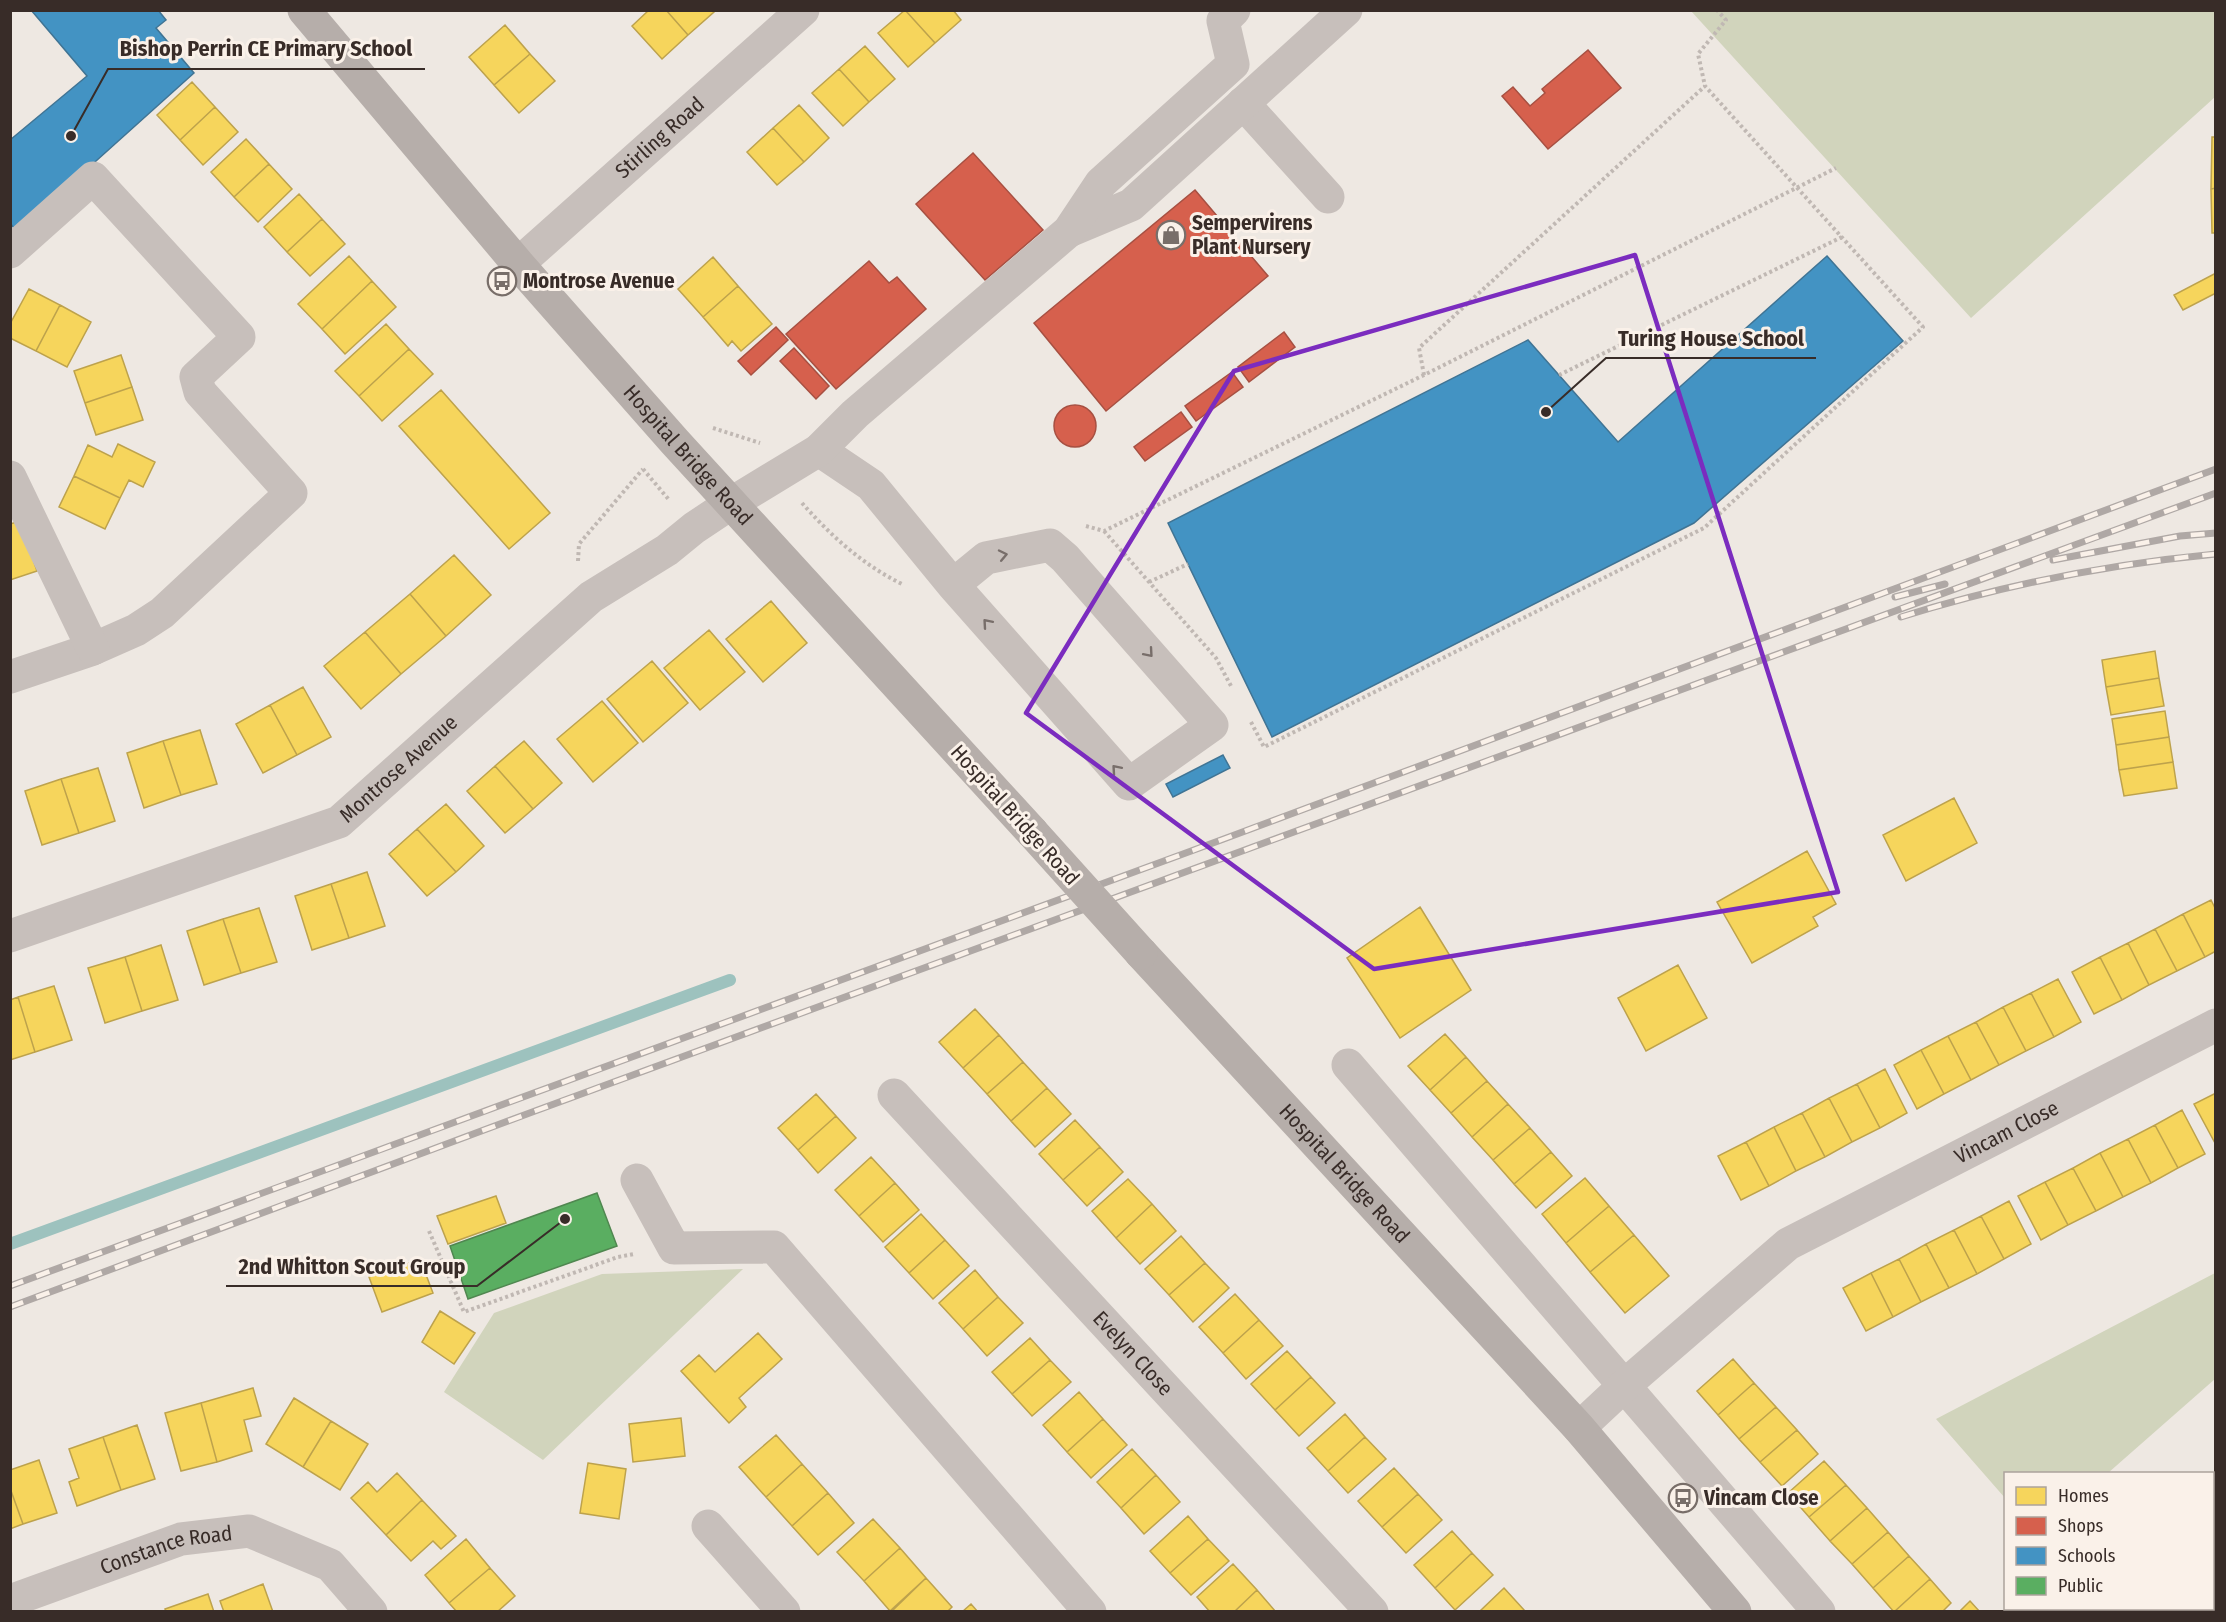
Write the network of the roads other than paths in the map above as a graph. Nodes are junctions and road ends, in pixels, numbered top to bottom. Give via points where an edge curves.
1 (304, 10) edge
2 (803, 10) edge
3 (1234, 10) edge
4 (1346, 10) edge
5 (1243, 103) junction
6 (1328, 197) dead end
7 (1069, 231) junction
8 (10, 252) edge
9 (519, 264) junction
10 (819, 450) junction
11 (10, 477) edge
12 (730, 504) junction
13 (953, 585) junction
14 (93, 650) junction
15 (10, 677) edge
16 (10, 936) edge
17 (2216, 1025) edge
18 (1348, 1065) dead end
19 (894, 1095) dead end
20 (637, 1180) dead end
21 (1625, 1385) junction
22 (1579, 1428) junction
23 (708, 1526) dead end
24 (10, 1601) edge
25 (371, 1611) edge
26 (784, 1611) edge
27 (1090, 1611) edge
28 (1372, 1611) edge
29 (1735, 1611) edge
30 (1819, 1611) edge

1 - 9 main road, Hospital Bridge Road
2 - 9 street, Stirling Road
3 - 7 street via 1223,21 1233,64 1101,183
4 - 5 street
5 - 6 street
5 - 7 street via 1131,205
7 - 10 street, Montrose Avenue via 855,414
8 - 14 street via 93,178 238,337 196,377 200,392 291,493 162,613
9 - 12 main road, Hospital Bridge Road
10 - 12 street, Montrose Avenue
10 - 13 street via 871,485
11 - 14 street
12 - 16 street, Montrose Avenue via 667,550 591,597 339,822
12 - 22 main road, Hospital Bridge Road, bridge
13 -> 13 street via 986,558 1050,545 1212,725 1129,784
14 - 15 street
17 - 21 street, Vincam Close via 1788,1244
18 - 21 street
19 - 28 street, Evelyn Close
20 - 27 street via 674,1248 774,1247
21 - 22 street, Vincam Close
21 - 30 street
22 - 29 main road, Hospital Bridge Road
23 - 26 street
24 - 25 street, Constance Road via 181,1539 249,1531 330,1564

